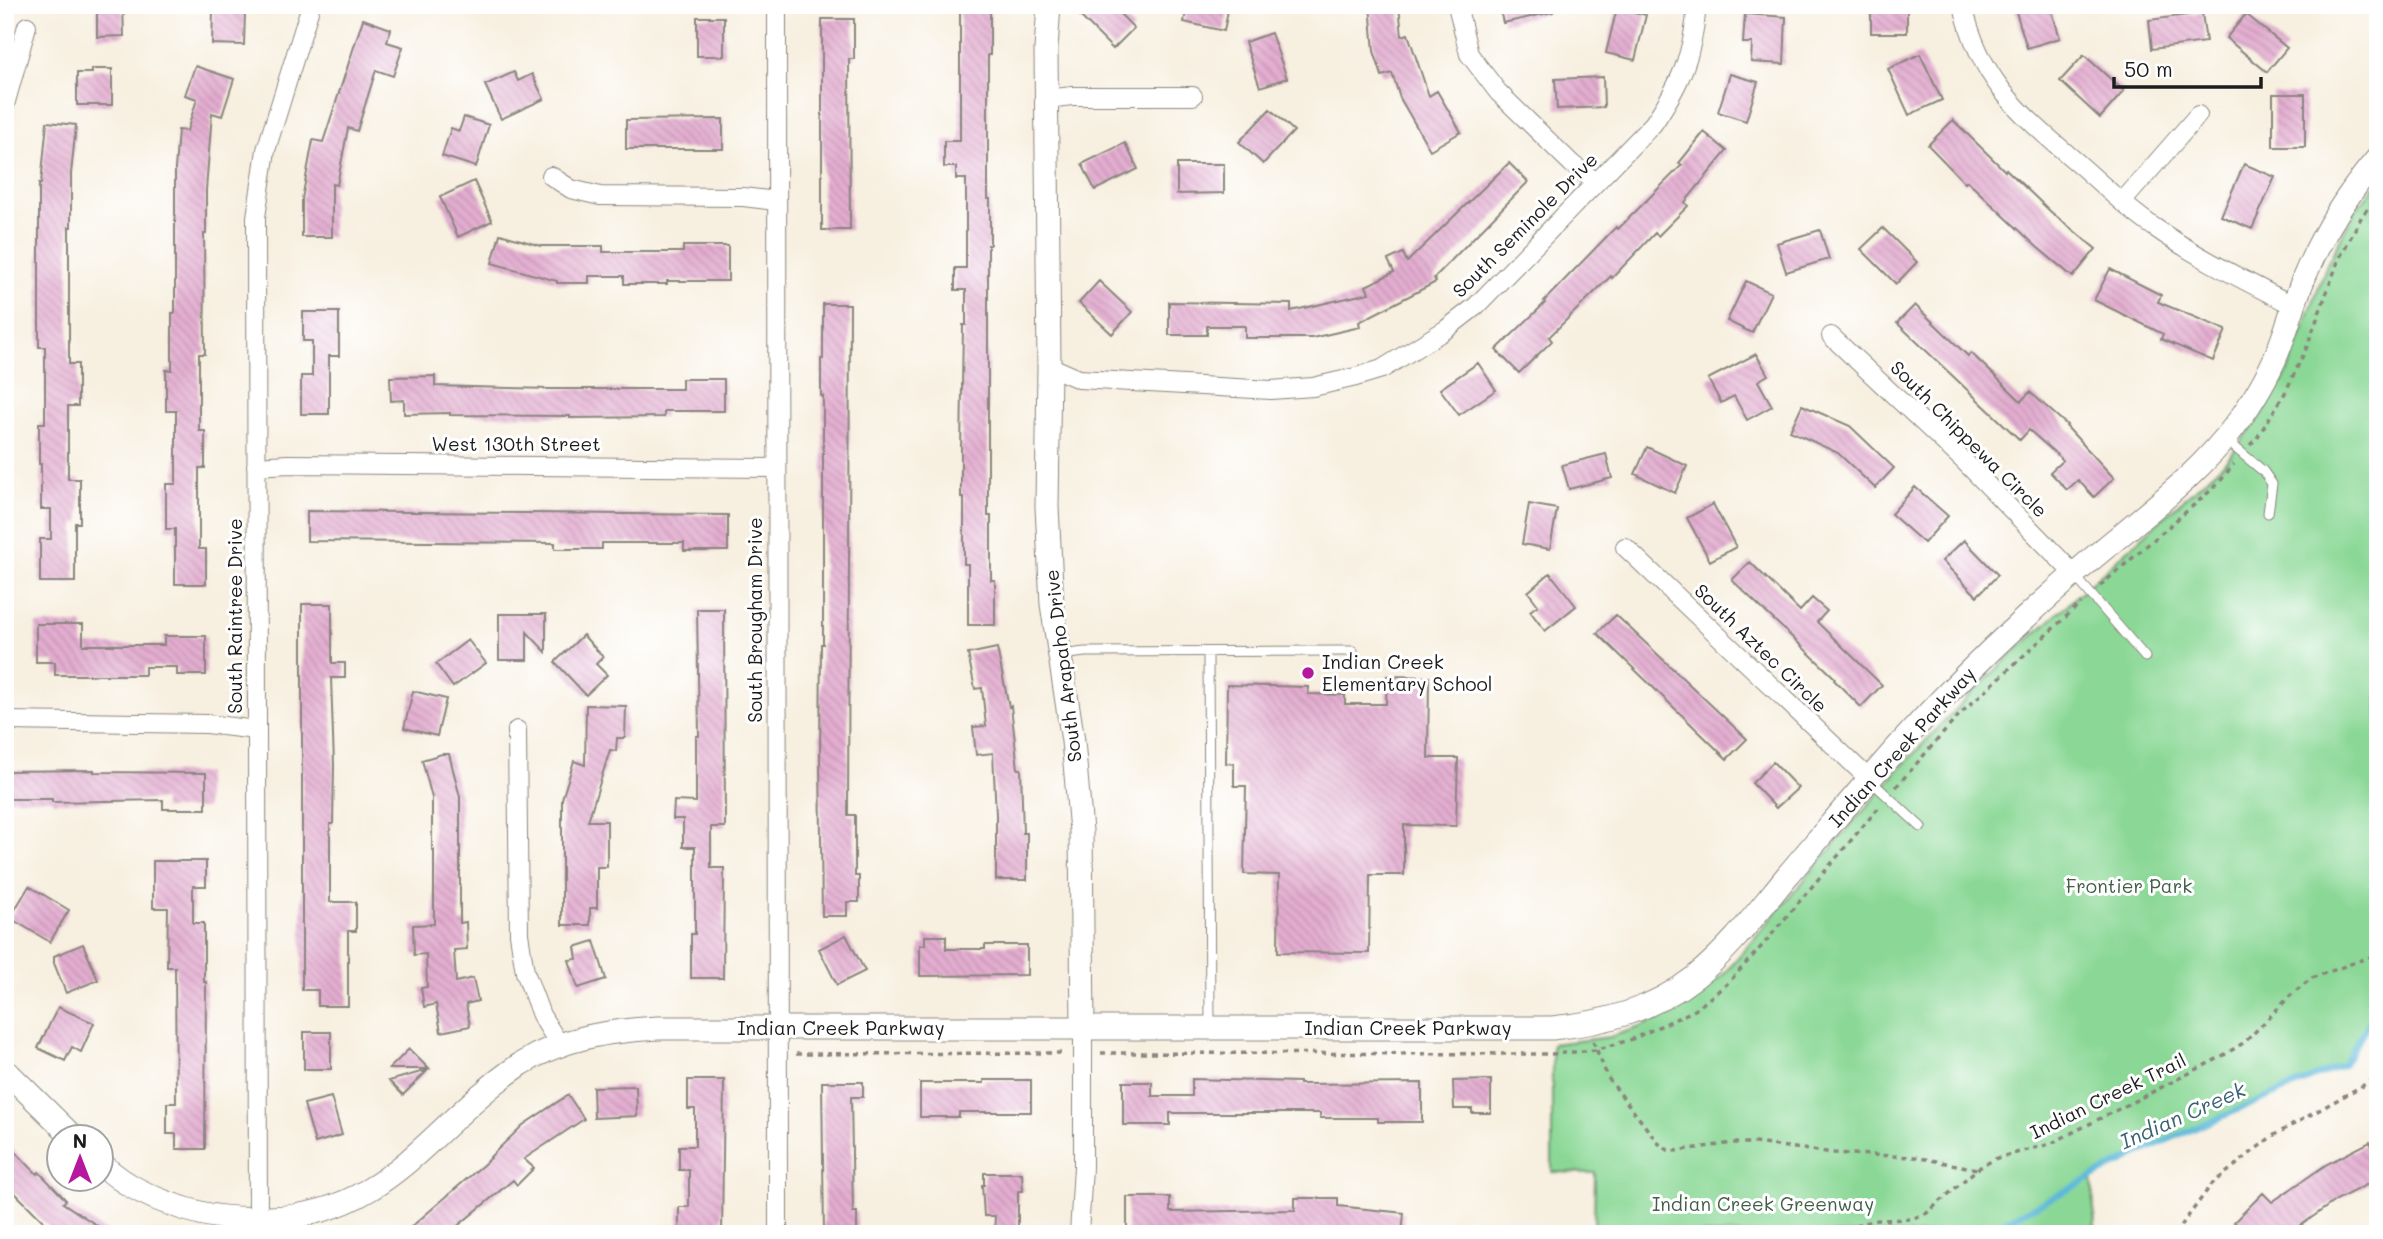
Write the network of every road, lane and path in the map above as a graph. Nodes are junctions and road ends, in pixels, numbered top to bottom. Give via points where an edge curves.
1 (311, 5) edge
2 (777, 5) edge
3 (1049, 5) edge
4 (1457, 5) edge
5 (1697, 5) edge
6 (1963, 5) edge
7 (27, 26) dead end
8 (1193, 96) dead end
9 (1047, 99) junction
10 (5, 106) edge
11 (2198, 115) dead end
12 (2378, 158) edge
13 (551, 176) dead end
14 (1596, 182) junction
15 (2378, 195) edge
16 (776, 201) junction
17 (2123, 201) junction
18 (2294, 306) junction
19 (1832, 336) dead end
20 (1049, 366) junction
21 (2224, 438) junction
22 (2242, 453) junction
23 (256, 467) junction
24 (776, 468) junction
25 (2268, 513) dead end
26 (1625, 547) dead end
27 (2074, 575) junction
28 (2091, 594) junction
29 (1353, 651) dead end
30 (1208, 652) junction
31 (1059, 656) junction
32 (2145, 657) dead end
33 (5, 722) edge
34 (256, 730) junction
35 (517, 730) dead end
36 (1869, 779) junction
37 (1888, 796) junction
38 (1921, 827) dead end
39 (2378, 954) edge
40 (1589, 1024) junction
41 (1083, 1028) junction
42 (1210, 1028) junction
43 (777, 1029) junction
44 (559, 1044) junction
45 (1595, 1050) junction
46 (1083, 1053) junction
47 (777, 1054) junction
48 (5, 1070) edge
49 (2378, 1077) edge
50 (60, 1124) edge
51 (1977, 1168) junction
52 (116, 1178) edge
53 (258, 1226) edge
54 (778, 1234) edge
55 (1079, 1234) edge
56 (1838, 1234) edge
57 (2175, 1234) edge

1 - 23 street, South Raintree Drive via 266,150 256,217
2 - 16 street, South Brougham Drive
3 - 9 street, South Arapaho Drive
4 - 14 street via 1469,54 1498,92
5 - 14 street, South Seminole Drive via 1695,32 1675,93 1653,124
6 - 17 street via 1975,45 1998,87 2023,116
7 - 10 street
8 - 9 street
9 - 20 street, South Arapaho Drive
11 - 17 street
12 - 18 street, Indian Creek Parkway via 2333,218
13 - 16 street via 571,189 600,197
14 - 20 street, South Seminole Drive via 1476,306 1382,369 1313,387 1271,390 1079,379
15 - 22 path via 2339,259 2285,393
16 - 24 street, South Brougham Drive
17 - 18 street via 2151,226 2204,259
18 - 21 street, Indian Creek Parkway via 2263,381
19 - 27 street, South Chippewa Circle via 1965,462
20 - 31 street, South Arapaho Drive via 1047,507
21 - 22 lane
21 - 27 street, Indian Creek Parkway via 2141,519
22 - 25 lane via 2272,484
22 - 28 path via 2217,485
23 - 24 street, West 130th Street
23 - 34 street, South Raintree Drive
24 - 43 street, South Brougham Drive
26 - 36 street, South Aztec Circle
27 - 28 lane
27 - 36 street, Indian Creek Parkway via 1943,698
28 - 32 lane
28 - 37 path via 1960,714
29 - 30 lane
30 - 31 lane
30 - 42 lane
31 - 41 street, South Arapaho Drive via 1081,831
33 - 34 street via 207,724
34 - 53 street, South Raintree Drive
35 - 44 street via 519,934 525,972 541,1015
36 - 37 lane
36 - 40 street, Indian Creek Parkway via 1729,946 1696,976 1659,1000
37 - 38 lane
37 - 45 path via 1728,983 1677,1020
39 - 51 path, Indian Creek Trail via 2312,978 2245,1042 2219,1058 2050,1144
40 - 42 street, Indian Creek Parkway via 1552,1028
40 - 45 path
41 - 42 street, Indian Creek Parkway
41 - 43 street, Indian Creek Parkway
41 - 46 street, South Arapaho Drive
43 - 44 street, Indian Creek Parkway via 635,1029
43 - 47 street, South Brougham Drive
44 - 53 street, Indian Creek Parkway via 493,1085 371,1189 317,1214
45 - 46 path via 1552,1054
45 - 51 path via 1608,1078 1668,1150 1755,1143 1915,1157
46 - 47 path
46 - 55 street, South Arapaho Drive
47 - 54 street, South Brougham Drive
48 - 50 street
49 - 57 path via 2271,1137 2211,1184
51 - 56 path, Indian Creek Trail via 1927,1213 1854,1225
52 - 53 street, Indian Creek Parkway via 176,1207

